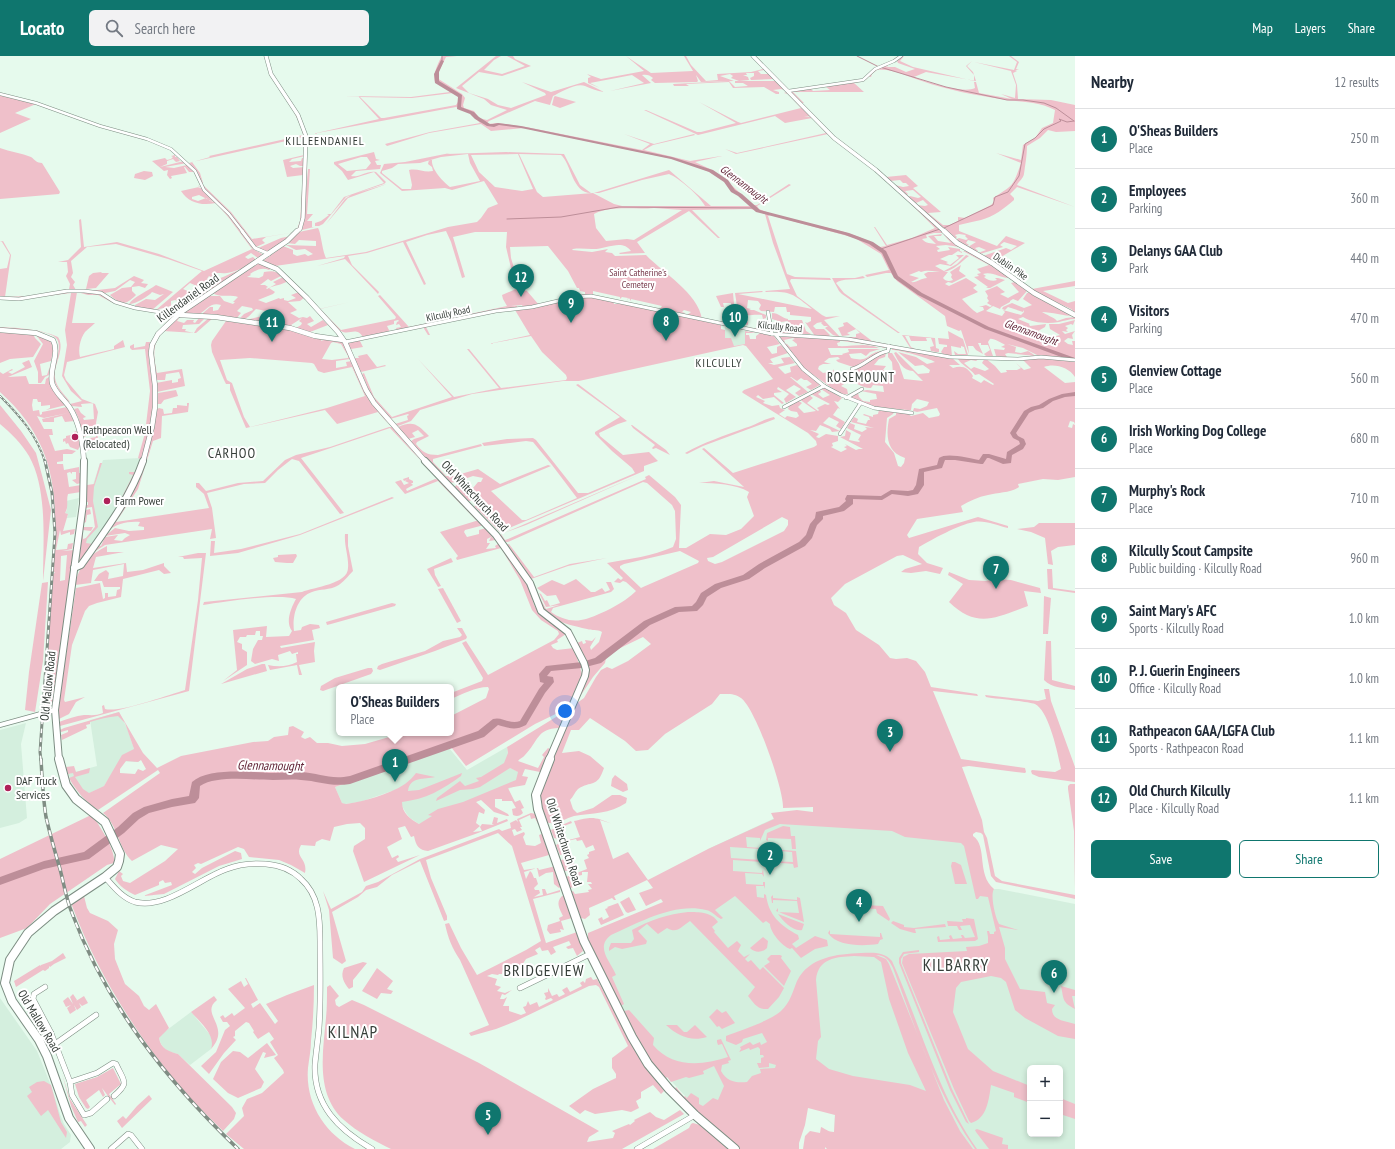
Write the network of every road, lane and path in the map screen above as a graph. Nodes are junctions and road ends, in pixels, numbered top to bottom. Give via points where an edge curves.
1 (266, 56) edge
2 (753, 56) edge
3 (901, 56) edge
4 (788, 91) junction
5 (0, 94) edge
6 (269, 254) junction
7 (258, 261) junction
8 (0, 298) edge
9 (768, 312) dead end
10 (1075, 314) edge
11 (179, 315) junction
12 (0, 330) edge
13 (772, 334) junction
14 (776, 335) junction
15 (344, 341) junction
16 (889, 346) junction
17 (1074, 360) edge
18 (852, 369) dead end
19 (824, 386) junction
20 (862, 389) dead end
21 (846, 398) junction
22 (860, 404) junction
23 (784, 406) dead end
24 (912, 413) dead end
25 (840, 434) dead end
26 (74, 568) junction
27 (55, 710) junction
28 (0, 725) edge
29 (105, 877) junction
30 (590, 954) junction
31 (46, 987) dead end
32 (520, 988) dead end
33 (96, 1015) dead end
34 (51, 1032) junction
35 (39, 1040) junction
36 (55, 1044) junction
37 (70, 1082) junction
38 (114, 1096) dead end
39 (108, 1099) dead end
40 (695, 1115) junction
41 (90, 1149) edge
42 (111, 1149) edge
43 (142, 1149) edge
44 (372, 1149) edge
45 (637, 1149) edge
46 (735, 1149) edge

1 - 6 street, Killendaniel Road via 271,74 300,118 306,136 304,203 300,228
2 - 4 street, Dublin Pike
3 - 4 street via 894,62 872,71 863,80
4 - 10 street, Dublin Pike via 832,137 876,170 959,245 986,259 1034,293
5 - 6 street via 36,103 172,149 197,173 202,187 229,214 255,248
6 - 7 street, Killendaniel Road
7 - 11 street, Killendaniel Road
7 - 15 street, Old Whitechurch Road via 277,269 307,298
8 - 11 street via 24,298 71,290 101,293 115,302 135,308
9 - 13 street
11 - 15 street via 209,316 290,328
11 - 26 street, Killendaniel Road via 160,331 152,344 150,352 155,407 150,436 136,480 116,517 79,567
12 - 26 street, Old Mallow Road via 43,335 52,339 55,344 52,382 76,419 83,457 83,497
13 - 14 street, Kilcully Road
13 - 15 street, Kilcully Road via 600,297 585,296
14 - 16 street, Kilcully Road via 843,338
14 - 19 street via 800,366
15 - 30 street, Old Whitechurch Road via 374,403 496,535 530,584 541,611 568,632 578,648 585,673 536,798
16 - 17 street, Kilcully Road via 955,357 1041,357
16 - 18 street via 888,351
19 - 21 street
19 - 23 street
20 - 21 street
21 - 22 street
22 - 24 street via 882,410
22 - 25 street
26 - 27 street, Old Mallow Road
27 - 28 street
27 - 29 street, Old Mallow Road via 58,755 66,785 76,799 105,822 120,854 117,867
29 - 35 street, Old Mallow Road via 39,923 28,933 10,960 5,980 7,990
29 - 44 street via 122,896 133,901 149,903 171,898 216,873 246,864 276,866 302,879 314,896 319,913 320,1006 315,1066 319,1096 331,1120 340,1129
30 - 32 street
30 - 40 street, Old Whitechurch Road via 622,1019 648,1064
31 - 34 street via 34,994 32,999
33 - 36 street
34 - 35 street
34 - 36 street
35 - 41 street, Old Mallow Road via 53,1070 69,1118
36 - 37 street
37 - 38 street via 96,1073 114,1063 125,1082 124,1087
37 - 39 street via 72,1095 84,1115 91,1113
40 - 45 street
40 - 46 street, Old Whitechurch Road
42 - 43 street via 128,1134

